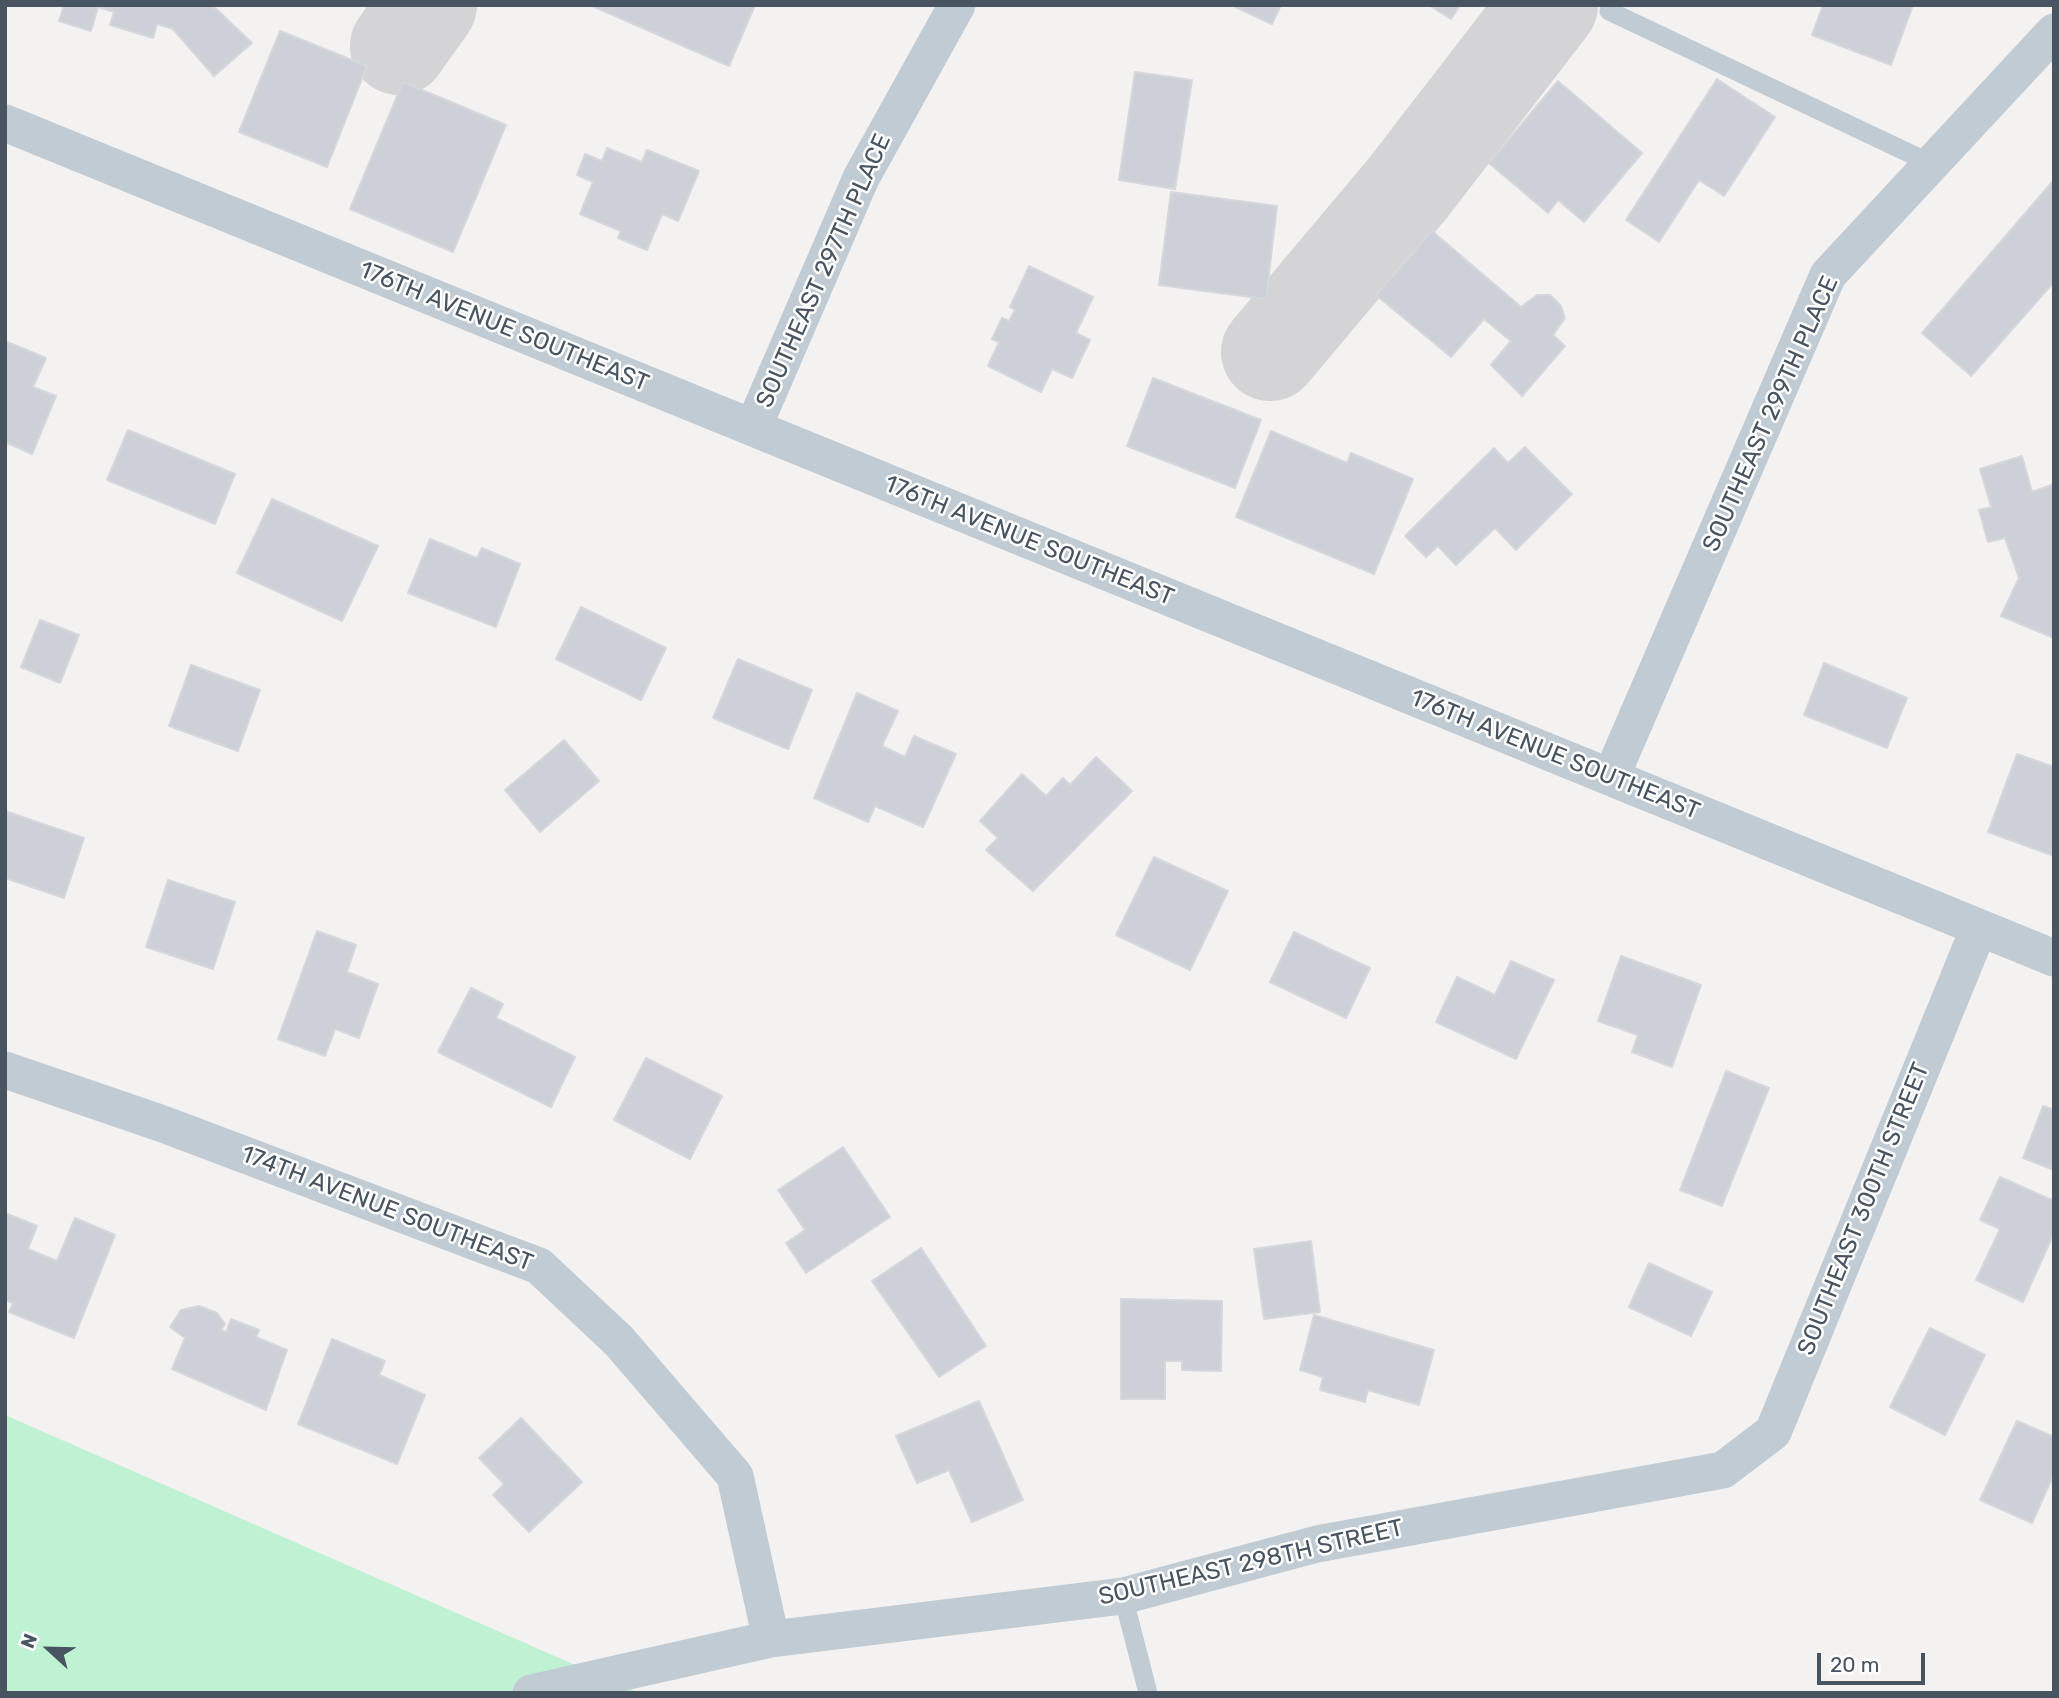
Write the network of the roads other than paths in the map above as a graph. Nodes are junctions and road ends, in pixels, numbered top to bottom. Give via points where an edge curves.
1 (957, 5) edge
2 (1609, 12) dead end
3 (2054, 32) edge
4 (5, 123) edge
5 (1932, 164) junction
6 (753, 428) junction
7 (1611, 778) junction
8 (1979, 928) junction
9 (2054, 958) edge
10 (5, 1070) edge
11 (1723, 1470) joint
12 (1123, 1596) junction
13 (771, 1639) junction
14 (531, 1693) edge
15 (1148, 1693) edge

1 - 6 street, SOUTHEAST 297TH PLACE via 861,178
2 - 5 lane
3 - 5 street, SOUTHEAST 299TH PLACE
4 - 6 street, 176TH AVENUE SOUTHEAST
5 - 7 street, SOUTHEAST 299TH PLACE via 1829,275
6 - 7 street, 176TH AVENUE SOUTHEAST
7 - 8 street, 176TH AVENUE SOUTHEAST
8 - 9 street, 176TH AVENUE SOUTHEAST
8 - 11 street, SOUTHEAST 300TH STREET via 1773,1432
10 - 13 street, 174TH AVENUE SOUTHEAST via 163,1124 540,1266 619,1341 735,1476
11 - 12 street, SOUTHEAST 298TH STREET via 1317,1544
12 - 13 street, SOUTHEAST 298TH STREET
12 - 15 lane
13 - 14 street, SOUTHEAST 298TH STREET

